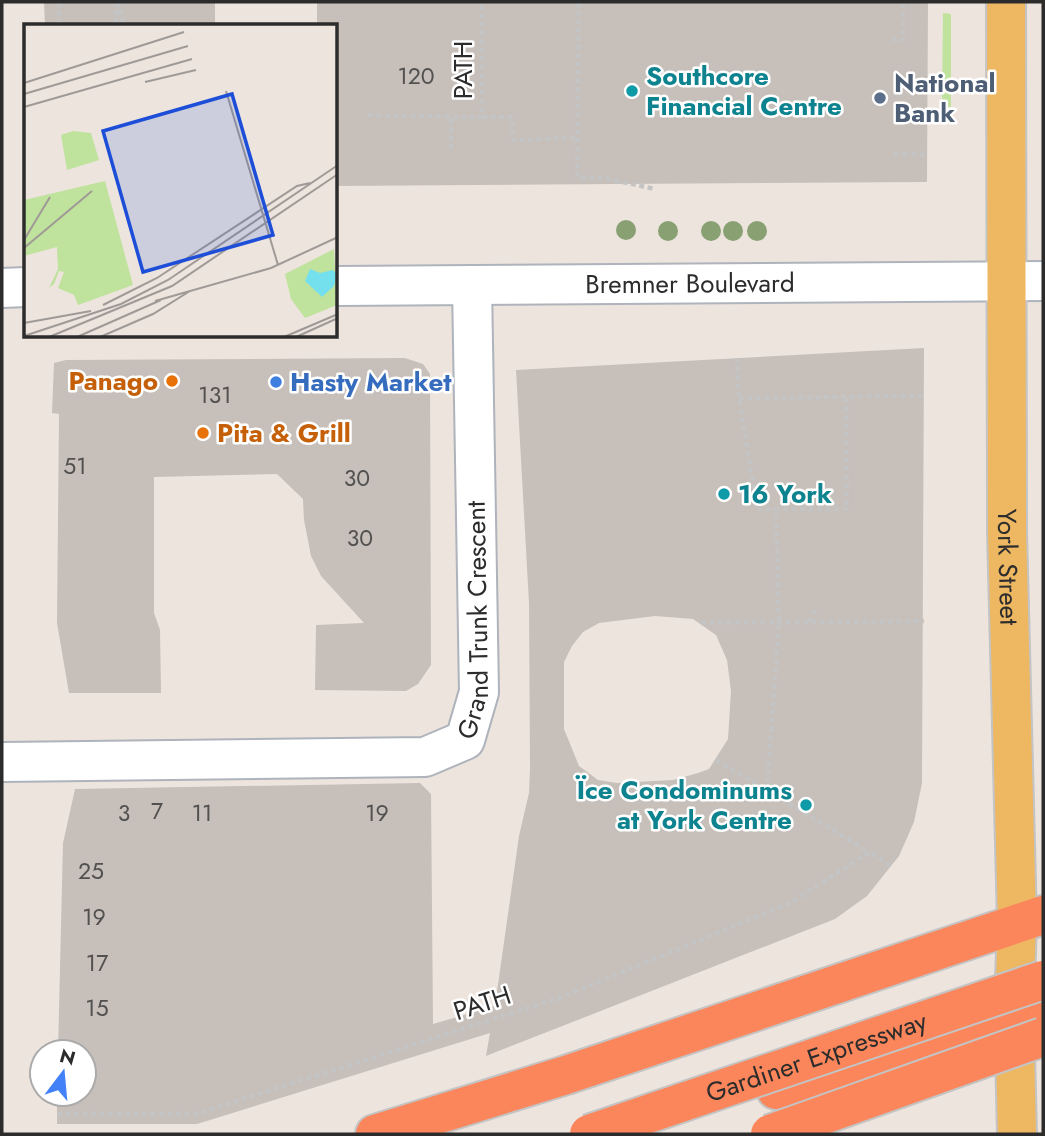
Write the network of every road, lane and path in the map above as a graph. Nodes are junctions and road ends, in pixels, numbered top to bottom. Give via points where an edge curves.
1 (59, 2) edge
2 (117, 2) edge
3 (482, 2) edge
4 (579, 2) edge
5 (903, 2) edge
6 (1006, 2) edge
7 (59, 24) edge
8 (116, 24) edge
9 (123, 24) edge
10 (892, 39) dead end
11 (369, 116) dead end
12 (451, 117) junction
13 (482, 117) junction
14 (578, 138) junction
15 (451, 149) dead end
16 (894, 154) dead end
17 (927, 155) dead end
18 (655, 189) dead end
19 (1006, 281) junction
20 (1043, 281) edge
21 (472, 285) junction
22 (338, 286) edge
23 (24, 287) edge
24 (2, 288) edge
25 (737, 358) dead end
26 (924, 396) dead end
27 (846, 397) junction
28 (739, 398) junction
29 (776, 509) junction
30 (815, 610) dead end
31 (809, 615) dead end
32 (924, 621) dead end
33 (779, 622) junction
34 (809, 622) junction
35 (701, 623) dead end
36 (716, 760) dead end
37 (2, 762) edge
38 (767, 791) junction
39 (870, 852) junction
40 (892, 867) dead end
41 (1030, 918) edge
42 (1043, 980) edge
43 (1029, 1005) edge
44 (1043, 1037) edge
45 (57, 1114) dead end
46 (375, 1134) edge
47 (589, 1134) edge
48 (644, 1134) edge
49 (769, 1134) edge
50 (1017, 1134) edge

1 - 7 path
2 - 8 path
2 - 9 path
3 - 13 path, PATH
4 - 14 path
5 - 10 path via 903,40
6 - 19 main road, York Street
11 - 12 path
12 - 13 path, PATH
12 - 15 path, PATH
13 - 14 path via 512,117 513,140
14 - 18 path via 577,177
16 - 17 path
19 - 20 street, Bremner Boulevard
19 - 21 street, Bremner Boulevard
19 - 41 main road, York Street via 1009,635
21 - 22 street, Bremner Boulevard
21 - 37 street, Grand Trunk Crescent via 479,692 465,740 425,757
23 - 24 street
25 - 28 path
26 - 27 path
27 - 28 path
27 - 29 path via 848,509
28 - 29 path via 757,509
29 - 33 path
30 - 34 path
31 - 34 path
32 - 34 path
33 - 34 path
33 - 35 path
33 - 38 path
36 - 38 path
38 - 39 path
39 - 40 path
39 - 45 path, PATH via 790,903 533,1007 196,1114
41 - 43 main road, York Street
41 - 46 highway via 566,1075
42 - 47 highway, Gardiner Expressway, bridge
43 - 48 highway
43 - 50 main road, York Street
44 - 49 highway, bridge

